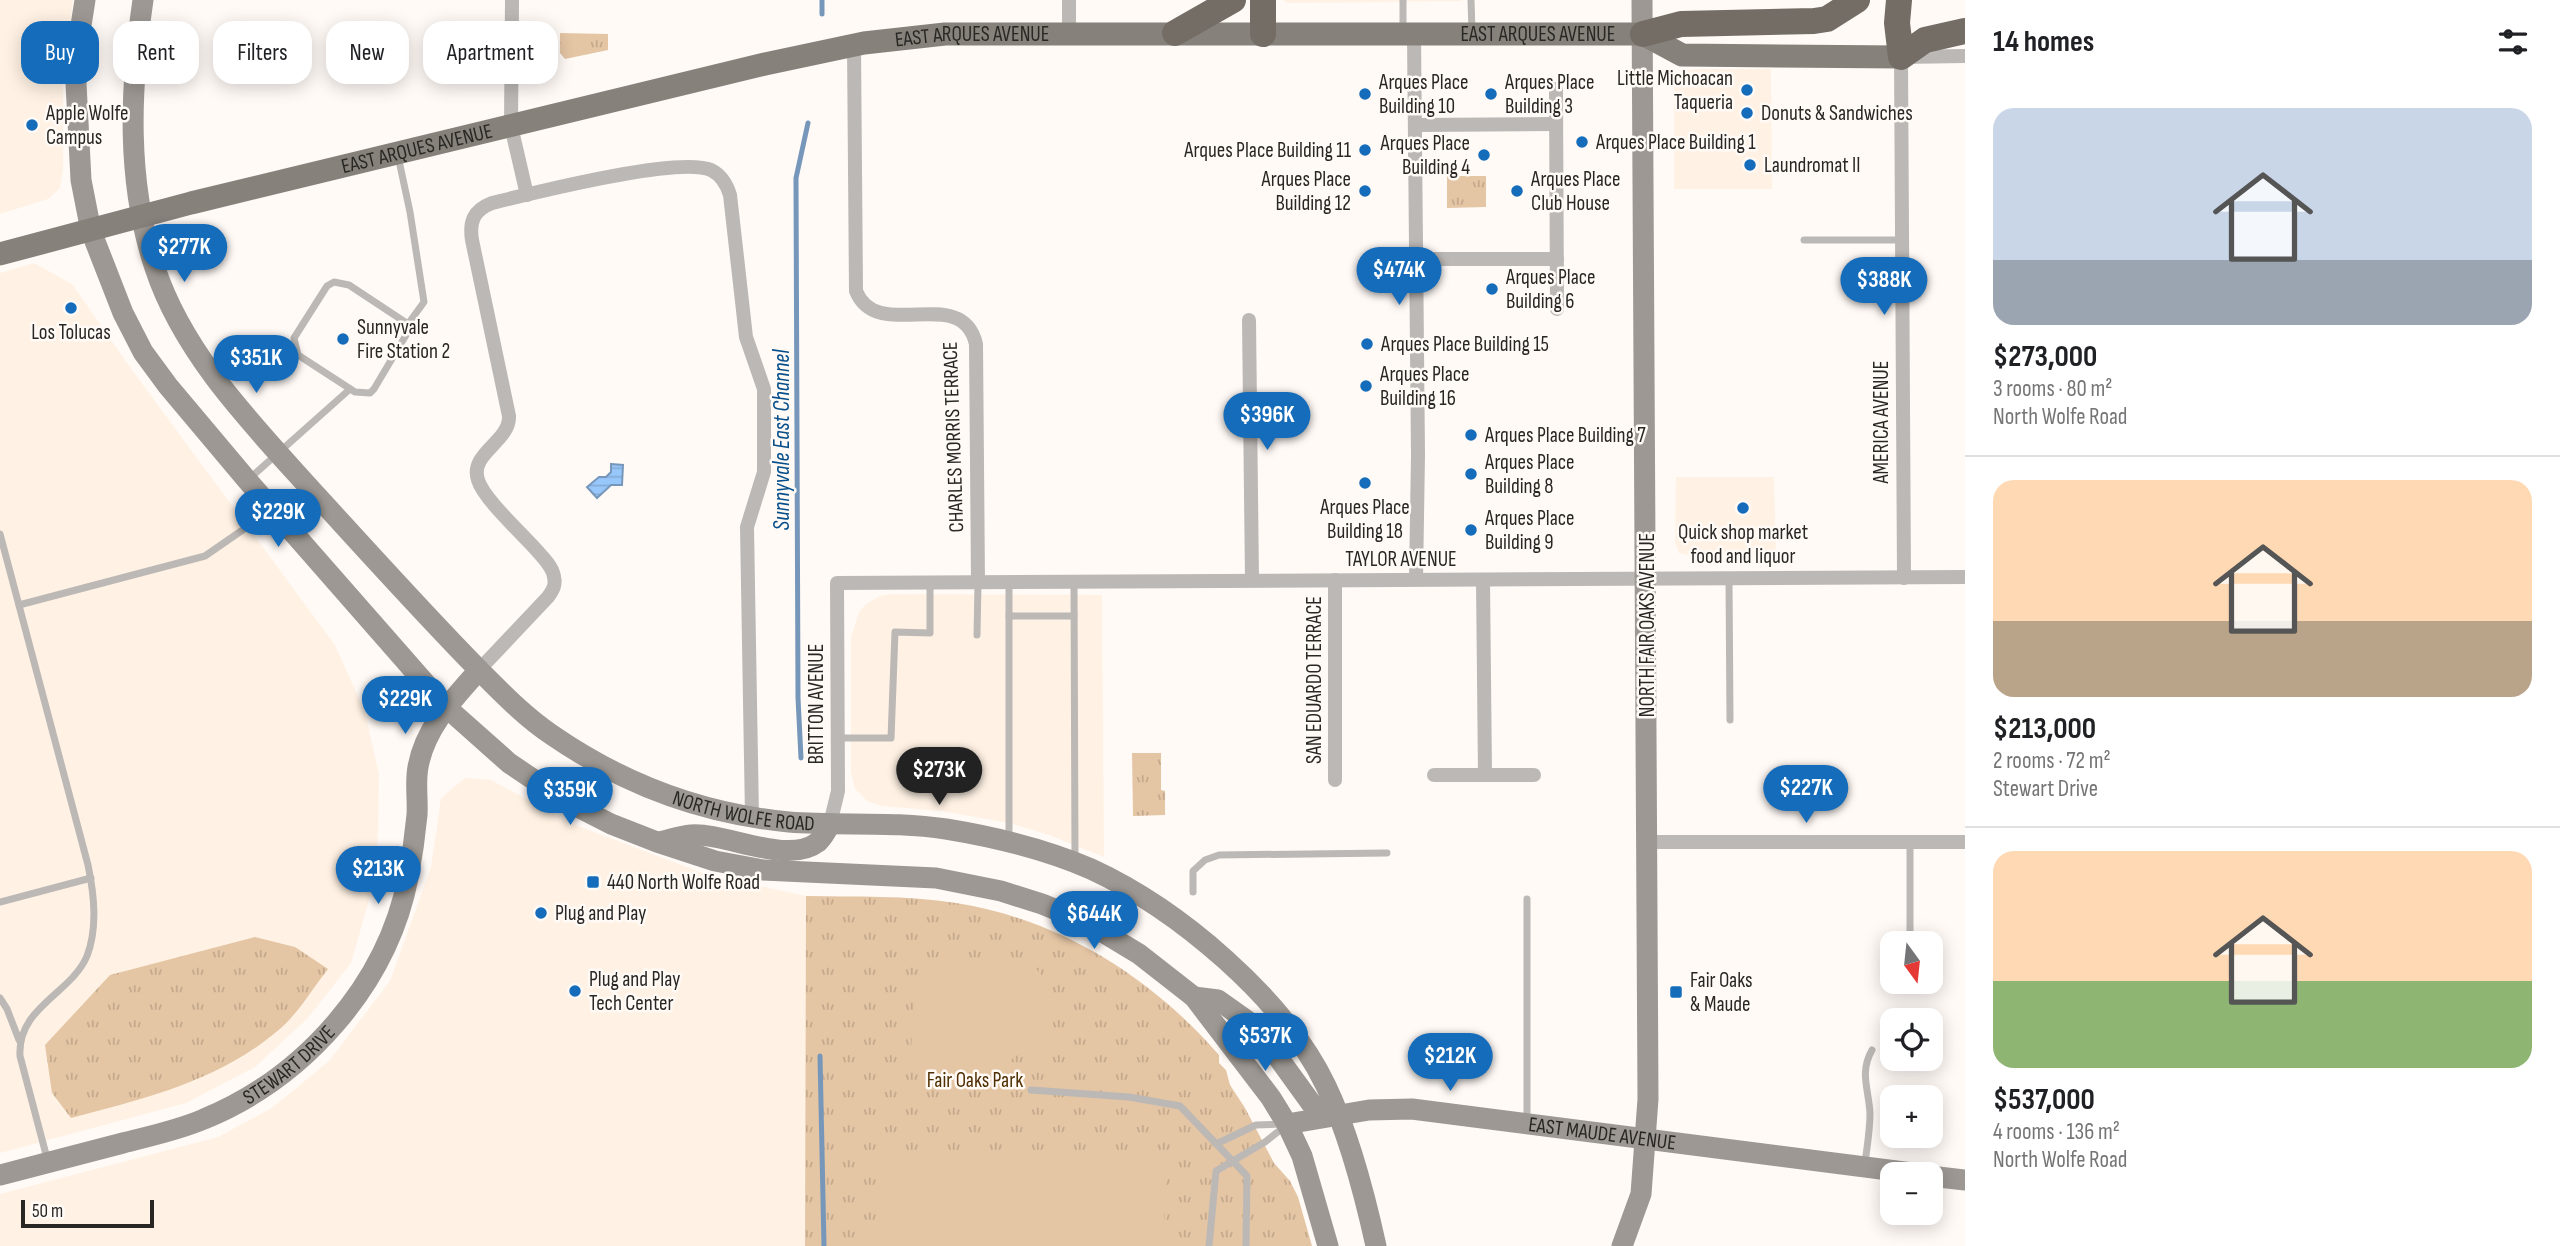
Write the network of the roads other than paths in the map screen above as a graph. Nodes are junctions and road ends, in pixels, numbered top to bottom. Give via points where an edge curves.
1 (85, 0) edge
2 (144, 0) edge
3 (512, 0) edge
4 (1069, 0) edge
5 (1233, 0) edge
6 (1264, 0) edge
7 (1403, 0) edge
8 (1471, 0) edge
9 (1642, 0) edge
10 (1857, 0) edge
11 (1899, 0) edge
12 (1965, 32) edge
13 (1069, 33) junction
14 (1175, 33) junction
15 (1263, 34) junction
16 (1643, 34) junction
17 (1408, 35) junction
18 (1472, 35) junction
19 (854, 45) junction
20 (1965, 56) edge
21 (1900, 57) junction
22 (1556, 89) dead end
23 (1556, 124) junction
24 (1415, 125) junction
25 (511, 126) junction
26 (397, 154) junction
27 (527, 195) junction
28 (141, 218) junction
29 (91, 231) junction
30 (1804, 240) dead end
31 (1901, 240) junction
32 (0, 254) edge
33 (1416, 259) junction
34 (1557, 259) junction
35 (1557, 309) dead end
36 (1249, 320) dead end
37 (408, 324) junction
38 (350, 389) junction
39 (279, 453) junction
40 (247, 480) junction
41 (270, 507) junction
42 (0, 534) edge
43 (1904, 578) junction
44 (1965, 578) edge
45 (1416, 579) junction
46 (1647, 579) junction
47 (1729, 579) junction
48 (1252, 580) junction
49 (1335, 580) junction
50 (1483, 580) junction
51 (930, 582) junction
52 (978, 582) junction
53 (1009, 582) junction
54 (1074, 582) junction
55 (837, 583) joint
56 (19, 605) junction
57 (1009, 616) junction
58 (1074, 616) junction
59 (977, 635) dead end
60 (479, 670) junction
61 (446, 707) junction
62 (1730, 720) dead end
63 (838, 738) junction
64 (1434, 775) dead end
65 (1485, 775) junction
66 (1534, 775) dead end
67 (1335, 780) dead end
68 (752, 817) junction
69 (830, 824) junction
70 (657, 842) junction
71 (1009, 842) junction
72 (1647, 842) junction
73 (1910, 842) junction
74 (1965, 842) edge
75 (1387, 853) dead end
76 (1075, 864) junction
77 (91, 878) junction
78 (1193, 892) dead end
79 (1527, 899) dead end
80 (0, 902) edge
81 (1910, 931) edge
82 (1194, 997) junction
83 (0, 998) edge
84 (19, 1040) junction
85 (1872, 1049) dead end
86 (1031, 1090) dead end
87 (1338, 1114) junction
88 (1287, 1124) junction
89 (1527, 1124) junction
90 (1646, 1139) junction
91 (1216, 1144) junction
92 (1234, 1159) junction
93 (48, 1162) junction
94 (1864, 1167) junction
95 (1880, 1169) edge
96 (0, 1175) edge
97 (1943, 1177) edge
98 (1965, 1180) edge
99 (1209, 1246) edge
100 (1246, 1246) edge
101 (1328, 1246) edge
102 (1376, 1246) edge
103 (1622, 1246) edge

1 - 29 main road via 75,64 81,180
2 - 28 main road, NORTH WOLFE ROAD via 133,81 134,162
3 - 25 street
4 - 13 street
5 - 14 highway
6 - 15 highway
7 - 17 lane
8 - 18 lane
9 - 16 main road, NORTH FAIR OAKS AVENUE
10 - 16 highway via 1828,19 1814,22 1681,24
11 - 21 highway
12 - 21 highway via 1925,40
13 - 14 main road, EAST ARQUES AVENUE
13 - 19 main road, EAST ARQUES AVENUE via 945,34
14 - 15 main road, EAST ARQUES AVENUE
15 - 17 main road, EAST ARQUES AVENUE
16 - 18 main road, EAST ARQUES AVENUE
16 - 21 main road, EAST ARQUES AVENUE via 1682,55
16 - 46 main road, NORTH FAIR OAKS AVENUE
17 - 18 main road, EAST ARQUES AVENUE
17 - 24 street
19 - 25 main road, EAST ARQUES AVENUE
19 - 52 street, CHARLES MORRIS TERRACE via 856,292 862,303 878,313 957,318 973,334
20 - 21 street, EAST ARQUES AVENUE
21 - 31 street, AMERICA AVENUE
22 - 23 street
23 - 24 street
23 - 34 street
24 - 33 street
25 - 26 main road, EAST ARQUES AVENUE
25 - 27 street
26 - 28 main road, EAST ARQUES AVENUE
26 - 37 lane via 424,302
27 - 60 street via 486,205 472,220 472,240 510,421 505,434 478,463 476,474 487,496 548,564 555,580 548,597
27 - 68 street via 598,179 692,167 718,174 729,189 746,338 764,389 764,472 747,527
28 - 29 main road, EAST ARQUES AVENUE
28 - 39 main road, NORTH WOLFE ROAD via 155,269 184,331
29 - 32 main road, EAST ARQUES AVENUE
29 - 40 main road via 122,313 143,352
30 - 31 lane
31 - 43 street, AMERICA AVENUE
33 - 34 street
33 - 45 street
34 - 35 street
36 - 48 street
37 - 38 lane via 409,330 374,389 362,394
37 - 38 lane via 349,285 334,282 327,286 294,338 294,346 298,355
38 - 39 lane
39 - 40 lane
39 - 60 main road, NORTH WOLFE ROAD
40 - 41 main road
41 - 56 lane via 205,556
41 - 61 main road
42 - 56 lane
43 - 44 street, TAYLOR AVENUE
43 - 47 street, TAYLOR AVENUE
45 - 49 street, TAYLOR AVENUE
45 - 50 street, TAYLOR AVENUE
46 - 47 street, TAYLOR AVENUE
46 - 50 street, TAYLOR AVENUE
46 - 72 main road, NORTH FAIR OAKS AVENUE
47 - 62 lane
48 - 49 street, TAYLOR AVENUE
48 - 54 street, TAYLOR AVENUE
49 - 67 street, SAN EDUARDO TERRACE
50 - 65 street
51 - 52 street, TAYLOR AVENUE
51 - 55 street, TAYLOR AVENUE
51 - 63 lane via 930,633 895,632 891,738
52 - 53 street, TAYLOR AVENUE
52 - 59 lane
53 - 54 street, TAYLOR AVENUE
53 - 57 lane
54 - 58 lane
55 - 63 street, BRITTON AVENUE
56 - 77 lane
57 - 58 lane
57 - 71 lane
58 - 76 lane
60 - 61 main road, STEWART DRIVE
60 - 68 main road, NORTH WOLFE ROAD via 552,735 598,763 690,803
61 - 70 main road via 509,763 564,800
61 - 93 main road, STEWART DRIVE via 424,745 417,768 412,852 396,921 374,969 313,1049 273,1082 202,1120
63 - 69 street, BRITTON AVENUE via 838,791
64 - 65 street
65 - 66 street
68 - 69 main road, NORTH WOLFE ROAD
69 - 70 main road via 818,841 792,850 691,835
69 - 71 main road, NORTH WOLFE ROAD via 943,829
70 - 82 main road via 715,861 763,870 936,878 1001,891 1086,922 1139,954
71 - 76 main road, NORTH WOLFE ROAD
72 - 73 street
72 - 90 main road, NORTH FAIR OAKS AVENUE
73 - 74 street
73 - 81 lane
75 - 78 lane via 1213,856 1194,871
76 - 87 main road, NORTH WOLFE ROAD via 1174,918 1233,967 1303,1048
77 - 80 lane
77 - 84 lane via 94,923 86,958 37,1011
79 - 89 lane
82 - 87 main road via 1218,1000 1256,1027 1311,1103
82 - 88 main road via 1257,1076
83 - 84 lane
84 - 93 lane
85 - 94 lane via 1866,1061 1870,1116
86 - 91 lane via 1129,1097 1180,1106
87 - 88 main road, EAST MAUDE AVENUE
87 - 89 main road, EAST MAUDE AVENUE via 1412,1109
87 - 102 main road, NORTH WOLFE ROAD
88 - 91 lane via 1256,1125
88 - 92 lane
88 - 101 main road via 1302,1156
89 - 90 main road, EAST MAUDE AVENUE
90 - 94 main road, EAST MAUDE AVENUE
90 - 103 main road, NORTH FAIR OAKS AVENUE via 1640,1194
91 - 92 lane
92 - 99 lane via 1216,1171
92 - 100 lane via 1247,1176
93 - 96 main road, STEWART DRIVE
94 - 95 main road, EAST MAUDE AVENUE
97 - 98 main road

